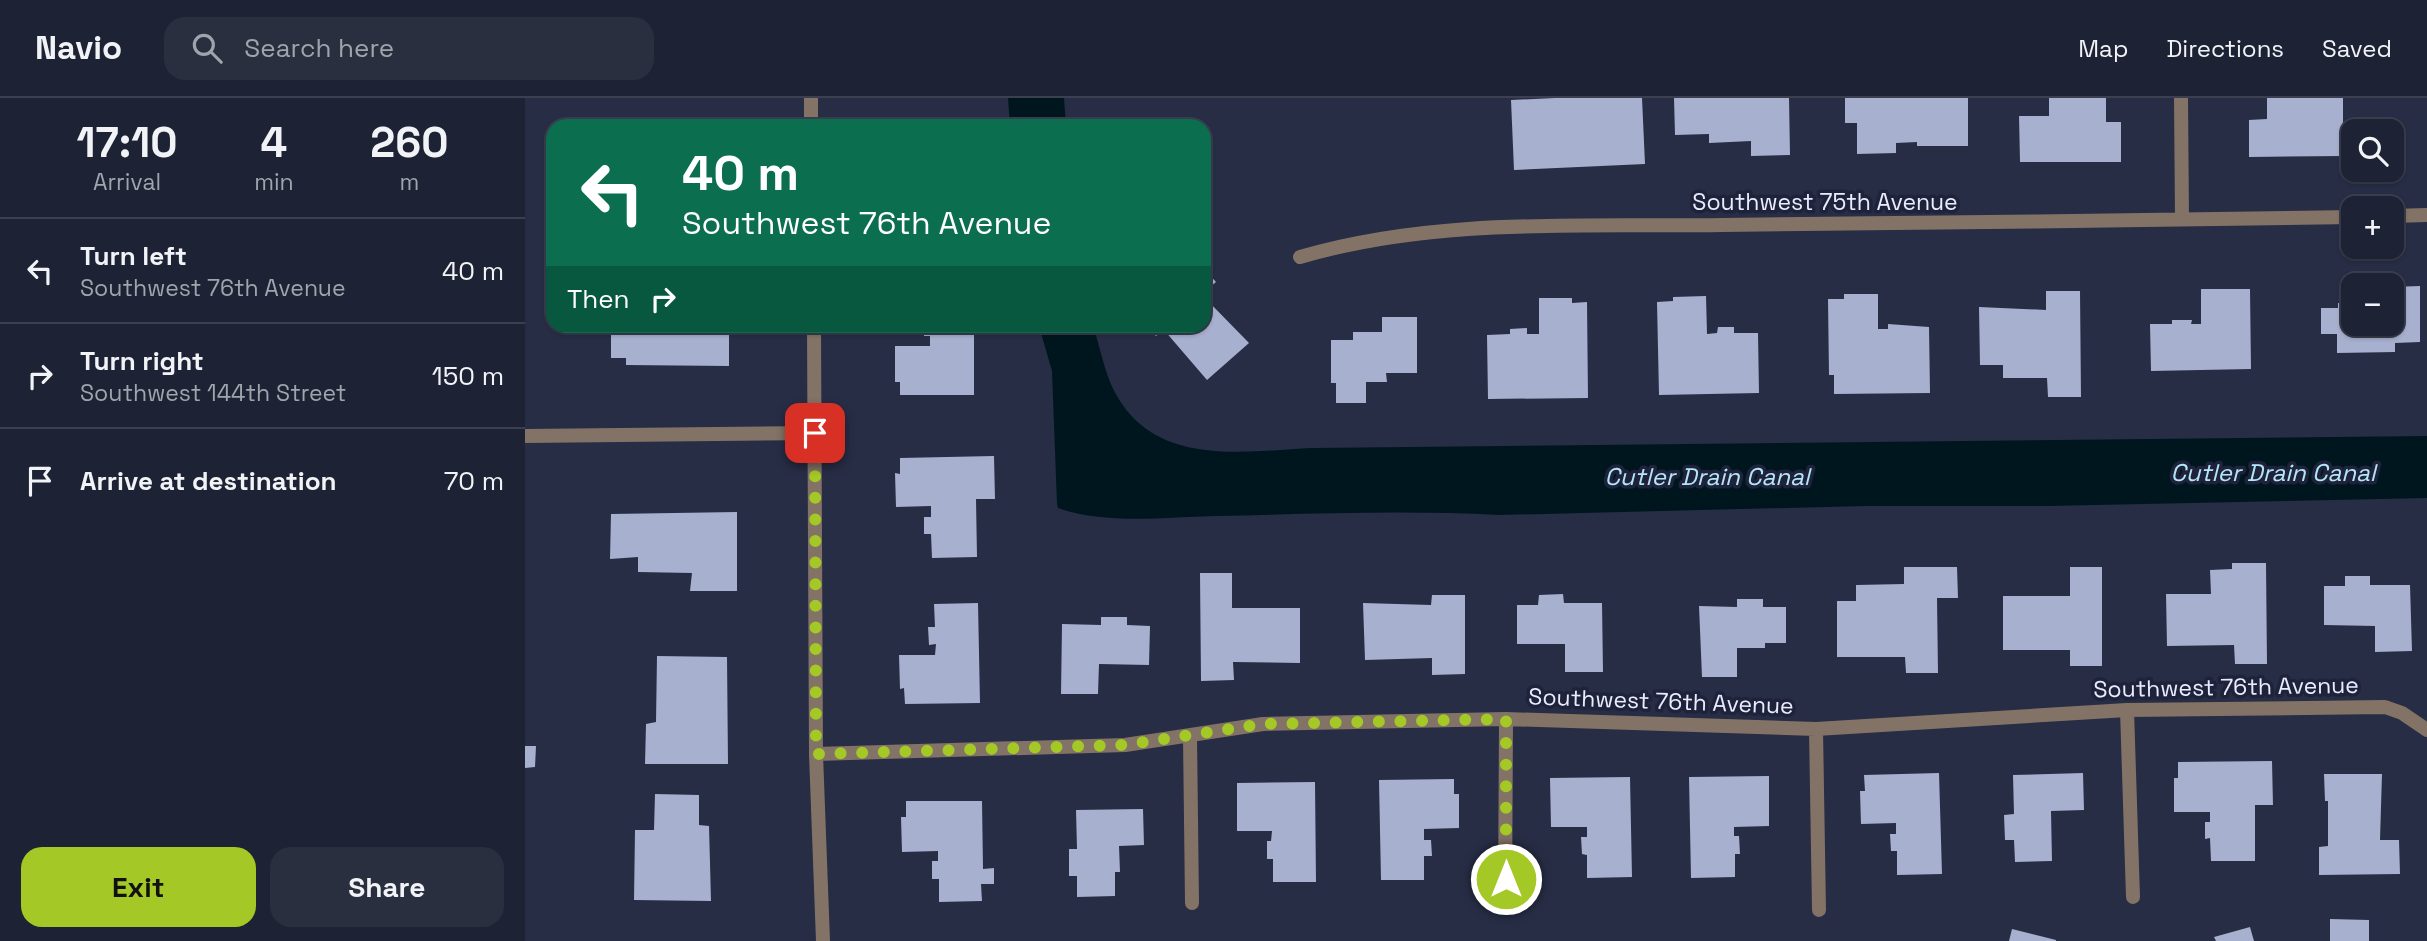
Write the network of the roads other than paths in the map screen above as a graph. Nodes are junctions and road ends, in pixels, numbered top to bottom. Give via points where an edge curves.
1 (811, 98) edge
2 (2181, 98) edge
3 (811, 119) edge
4 (2427, 215) edge
5 (2404, 216) edge
6 (2341, 217) edge
7 (2182, 219) junction
8 (1300, 257) dead end
9 (814, 333) edge
10 (815, 433) junction
11 (525, 436) edge
12 (2127, 709) junction
13 (1506, 719) junction
14 (2422, 726) edge
15 (1815, 729) junction
16 (1190, 736) junction
17 (816, 754) junction
18 (2133, 897) dead end
19 (1192, 903) dead end
20 (1505, 906) dead end
21 (1819, 910) dead end
22 (823, 941) edge

1 - 3 street
2 - 7 street
4 - 5 street
6 - 7 street, Southwest 75th Avenue
7 - 8 street, Southwest 75th Avenue via 1455,229 1345,243
9 - 10 street
10 - 11 street
10 - 17 street
12 - 14 street, Southwest 76th Avenue via 2385,707
12 - 15 street, Southwest 76th Avenue
12 - 18 street
13 - 15 street, Southwest 76th Avenue
13 - 16 street, Southwest 76th Avenue via 1263,724
13 - 20 street
15 - 21 street
16 - 17 street, Southwest 76th Avenue via 1125,745
16 - 19 street
17 - 22 street

